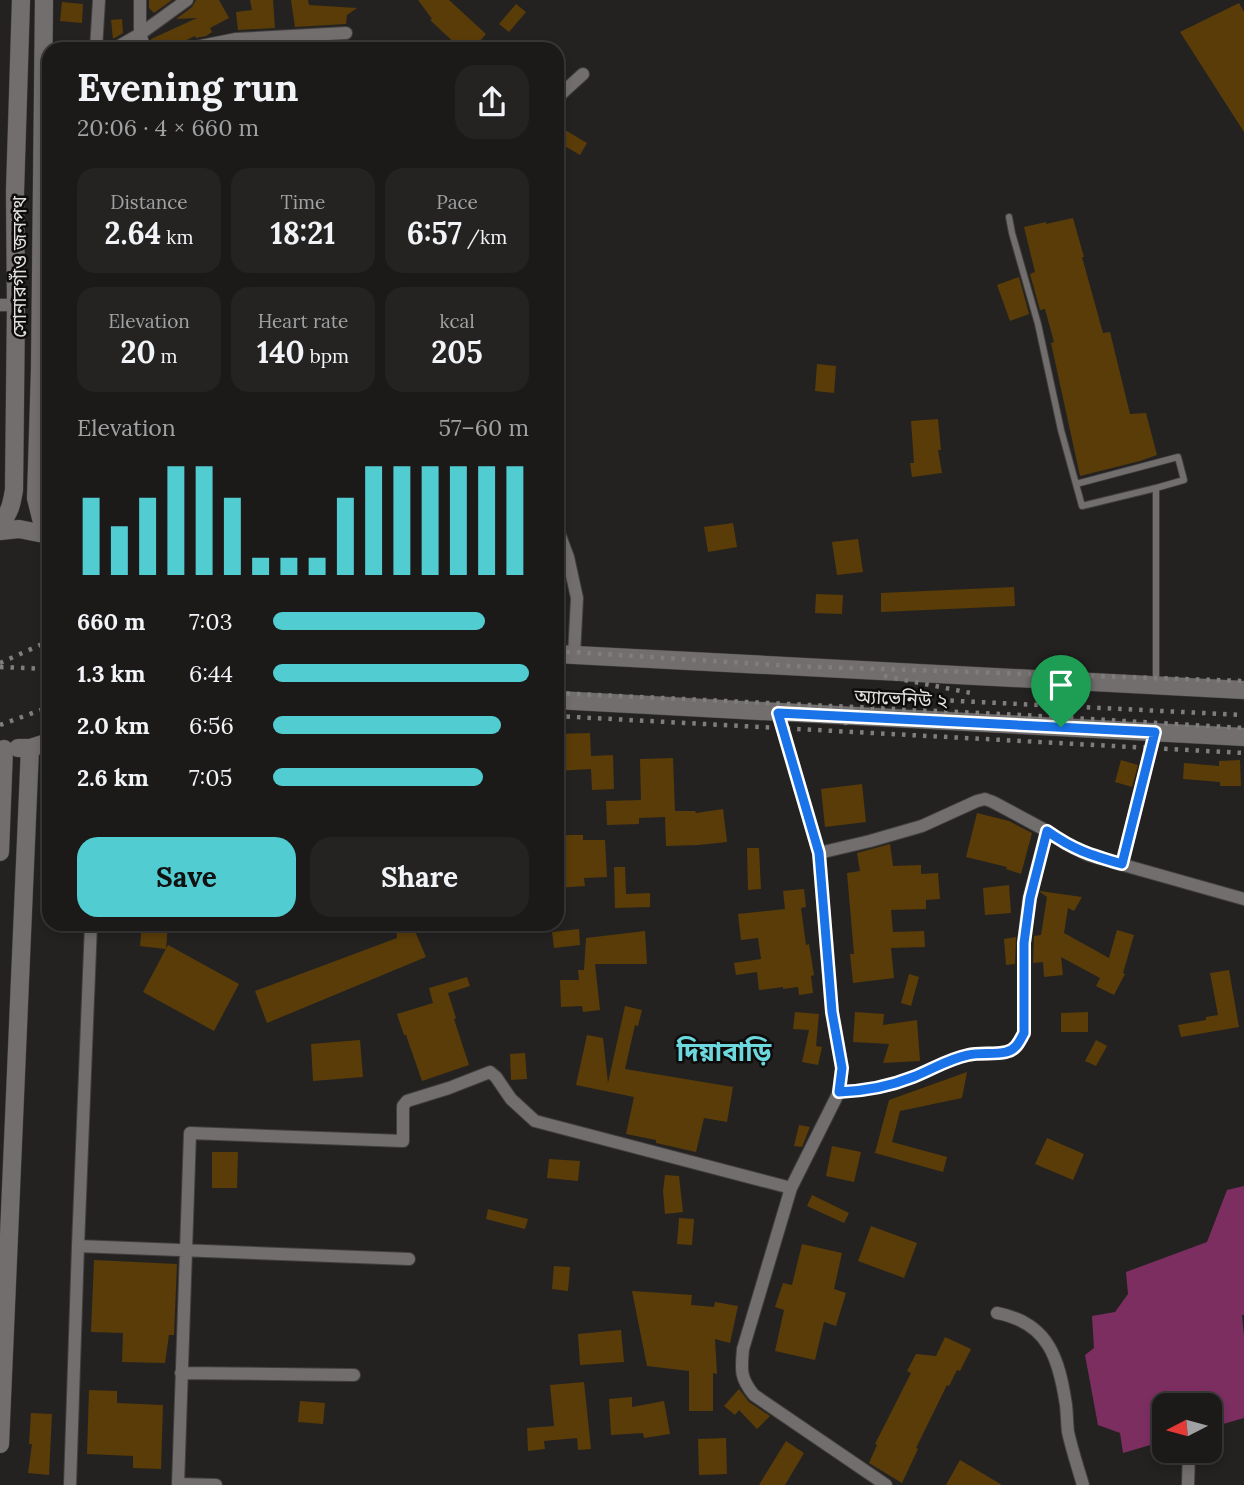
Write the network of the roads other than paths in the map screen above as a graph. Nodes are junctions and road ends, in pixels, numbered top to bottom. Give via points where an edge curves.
1 (21, 0) edge
2 (44, 0) edge
3 (99, 0) edge
4 (140, 0) edge
5 (187, 0) edge
6 (346, 33) dead end
7 (140, 34) junction
8 (45, 42) edge
9 (96, 42) edge
10 (126, 42) edge
11 (143, 42) edge
12 (221, 42) edge
13 (583, 74) dead end
14 (42, 77) edge
15 (19, 79) junction
16 (564, 91) edge
17 (15, 192) junction
18 (0, 202) edge
19 (1009, 217) dead end
20 (8, 305) edge
21 (42, 402) edge
22 (1076, 484) junction
23 (1156, 488) junction
24 (42, 520) edge
25 (0, 523) edge
26 (0, 531) edge
27 (42, 533) edge
28 (564, 546) edge
29 (565, 655) edge
30 (1156, 684) junction
31 (1244, 690) edge
32 (564, 700) edge
33 (778, 713) junction
34 (1155, 732) junction
35 (1244, 737) edge
36 (42, 744) edge
37 (2, 748) edge
38 (30, 748) junction
39 (1047, 831) junction
40 (0, 852) edge
41 (819, 853) junction
42 (1122, 864) junction
43 (1244, 899) edge
44 (91, 931) edge
45 (839, 1092) junction
46 (792, 1188) junction
47 (78, 1246) junction
48 (186, 1250) junction
49 (409, 1259) dead end
50 (998, 1314) dead end
51 (181, 1373) junction
52 (354, 1375) dead end
53 (0, 1444) edge
54 (1189, 1463) edge
55 (70, 1485) edge
56 (178, 1485) edge
57 (216, 1485) edge
58 (886, 1485) edge
59 (1083, 1485) edge
60 (1188, 1485) edge

1 - 15 main road, সোনারগাঁও জনপথ
2 - 8 main road, সোনারগাঁও জনপথ
3 - 9 street
4 - 7 street
5 - 7 street
6 - 12 street
7 - 10 street
7 - 11 street
13 - 16 street
14 - 15 main road
15 - 17 main road, সোনারগাঁও জনপথ
17 - 18 main road
17 - 20 main road, সোনারগাঁও জনপথ
19 - 22 lane
20 - 25 main road, সোনারগাঁও জনপথ via 14,490
21 - 24 main road, সোনারগাঁও জনপথ via 36,498
22 - 23 lane via 1082,506
22 - 23 lane via 1178,457 1184,480
23 - 30 lane
26 - 27 main road, সোনারগাঁও জনপথ
28 - 29 street via 577,598
29 - 30 main road, অ্যাভেনিউ ২
30 - 31 main road, অ্যাভেনিউ ২
32 - 33 main road, অ্যাভেনিউ ২
33 - 34 main road, অ্যাভেনিউ ২
33 - 41 street
34 - 35 main road, অ্যাভেনিউ ২
34 - 42 street
36 - 38 main road
37 - 38 main road
37 - 40 main road
38 - 53 main road
39 - 41 street via 985,799 922,826
39 - 42 street via 1088,855
39 - 45 street via 1030,898 1024,943 1024,1033 1017,1046 1007,1052 947,1061 881,1088
41 - 45 street via 832,1012 842,1068
42 - 43 street
44 - 47 street
45 - 46 street
46 - 48 street via 535,1121 490,1072 407,1101 403,1141 190,1133
46 - 58 street via 743,1349 744,1384
47 - 48 street
47 - 55 street
48 - 49 street
48 - 51 street
50 - 59 street via 1014,1317 1046,1340 1059,1369 1068,1431
51 - 52 street
51 - 56 street
54 - 60 street
56 - 57 street

